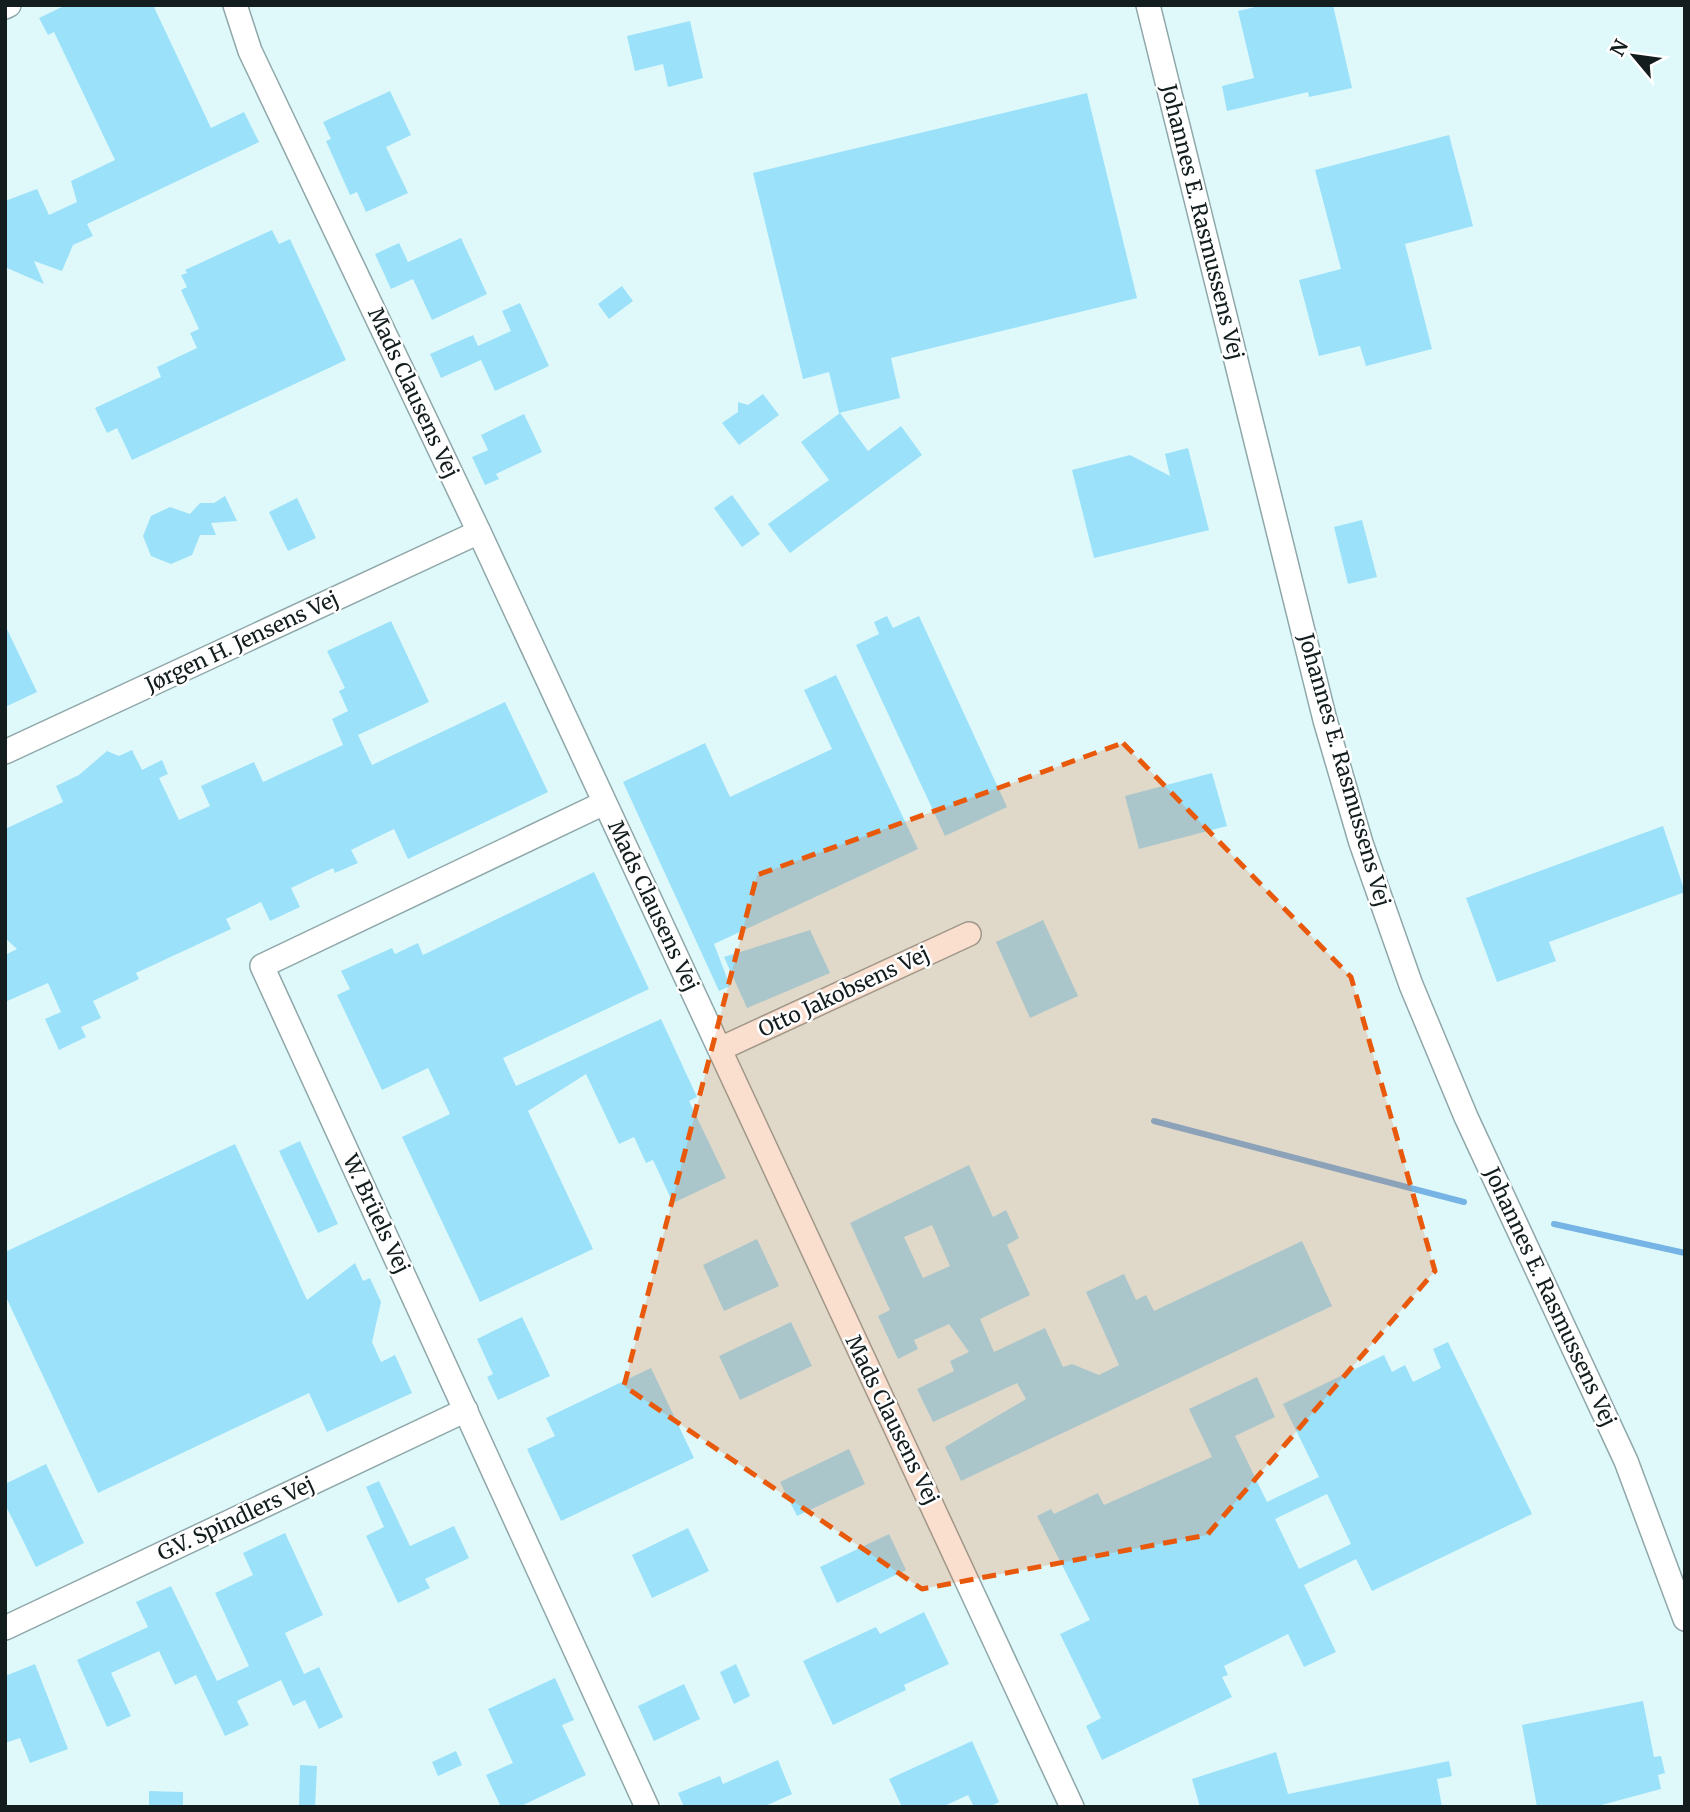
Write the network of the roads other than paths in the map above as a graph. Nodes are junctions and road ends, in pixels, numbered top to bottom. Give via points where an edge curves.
1 (235, 5) edge
2 (1148, 5) edge
3 (479, 532) junction
4 (5, 752) edge
5 (604, 803) junction
6 (969, 934) dead end
7 (720, 1049) junction
8 (466, 1410) junction
9 (1685, 1619) edge
10 (5, 1628) edge
11 (647, 1807) edge
12 (1072, 1807) edge

1 - 3 street, Mads Clausens Vej via 250,51
2 - 9 street, Johannes E. Rasmussens Vej via 1325,720 1361,843 1411,985 1466,1117 1626,1461
3 - 4 street, Jørgen H. Jensens Vej
3 - 5 street, Mads Clausens Vej
5 - 7 street, Mads Clausens Vej
5 - 8 street, W. Brüels Vej via 262,966
6 - 7 street, Otto Jakobsens Vej
7 - 12 street, Mads Clausens Vej
8 - 10 street, G.V. Spindlers Vej
8 - 11 street, W. Brüels Vej

